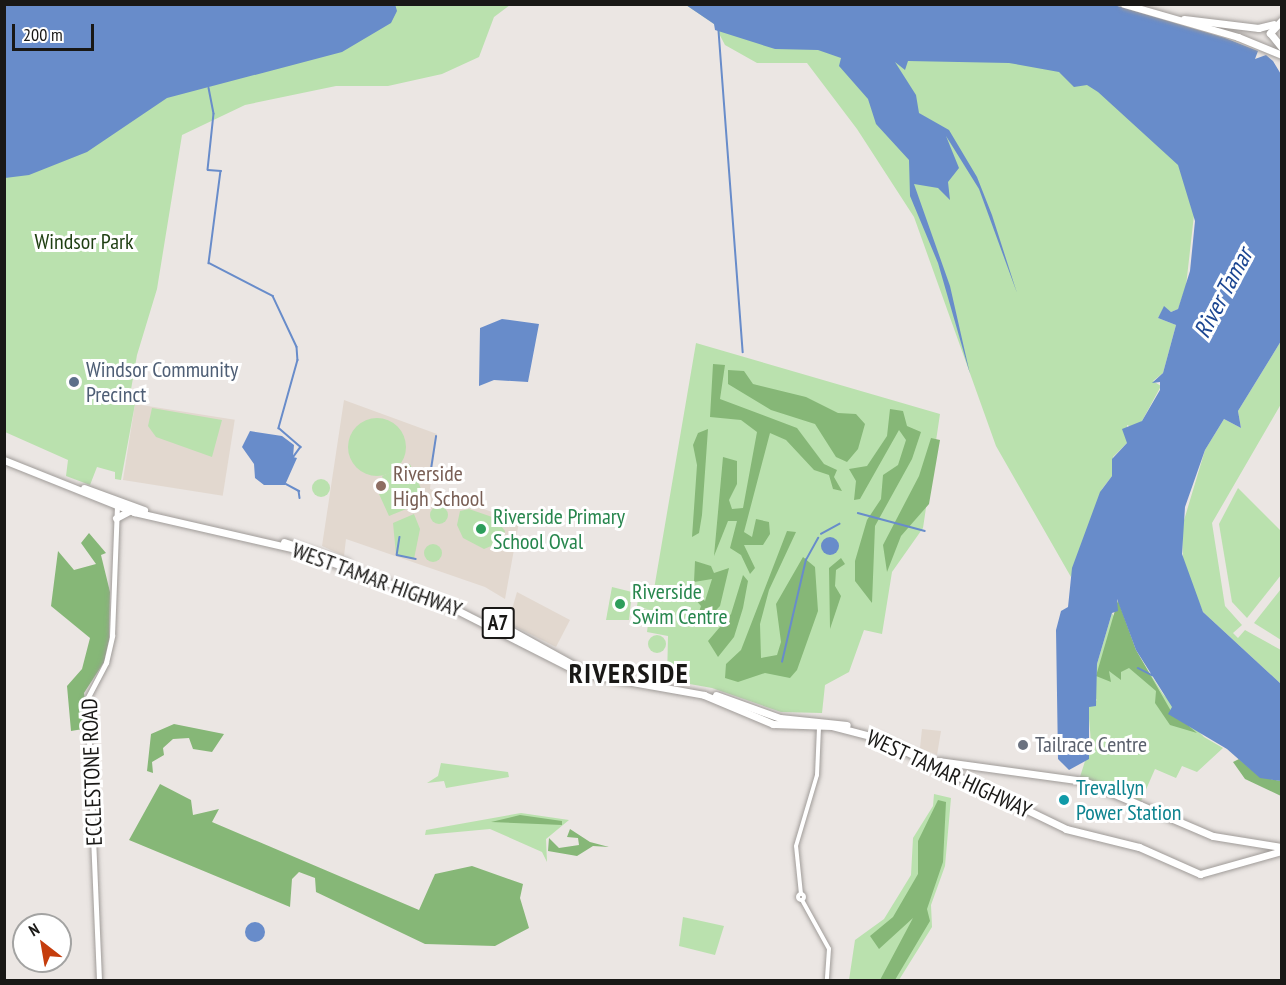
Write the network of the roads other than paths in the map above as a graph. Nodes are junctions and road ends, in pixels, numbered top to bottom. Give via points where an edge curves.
1 (1124, 4) edge
2 (1135, 4) edge
3 (1278, 21) edge
4 (1281, 50) edge
5 (4, 455) edge
6 (4, 459) edge
7 (117, 502) junction
8 (134, 512) junction
9 (116, 518) junction
10 (530, 645) junction
11 (819, 723) junction
12 (964, 769) junction
13 (962, 778) junction
14 (1281, 849) edge
15 (99, 981) edge
16 (827, 981) edge

1 - 4 highway
2 - 3 highway via 1164,14 1253,28
3 - 4 highway via 1270,36
5 - 7 highway, WEST TAMAR HIGHWAY / A7
6 - 7 highway, WEST TAMAR HIGHWAY / A7
7 - 8 highway, WEST TAMAR HIGHWAY / A7
7 - 9 main road, ECCLESTONE ROAD
7 - 10 highway, WEST TAMAR HIGHWAY / A7 via 318,549 478,612
8 - 9 highway via 121,511
8 - 10 highway, WEST TAMAR HIGHWAY / A7 via 315,556 474,615
9 - 15 main road, ECCLESTONE ROAD via 110,650 87,699
10 - 11 highway, WEST TAMAR HIGHWAY / A7 via 581,673 704,695 773,724
11 - 12 highway, WEST TAMAR HIGHWAY / A7 via 867,730
11 - 13 highway, WEST TAMAR HIGHWAY / A7 via 878,738
11 - 16 street via 817,774 796,846 802,900 829,949
12 - 13 highway
12 - 14 highway, WEST TAMAR HIGHWAY / A7 via 1021,768 1091,783 1213,836
13 - 14 highway, WEST TAMAR HIGHWAY / A7 via 1066,829 1139,847 1200,874

